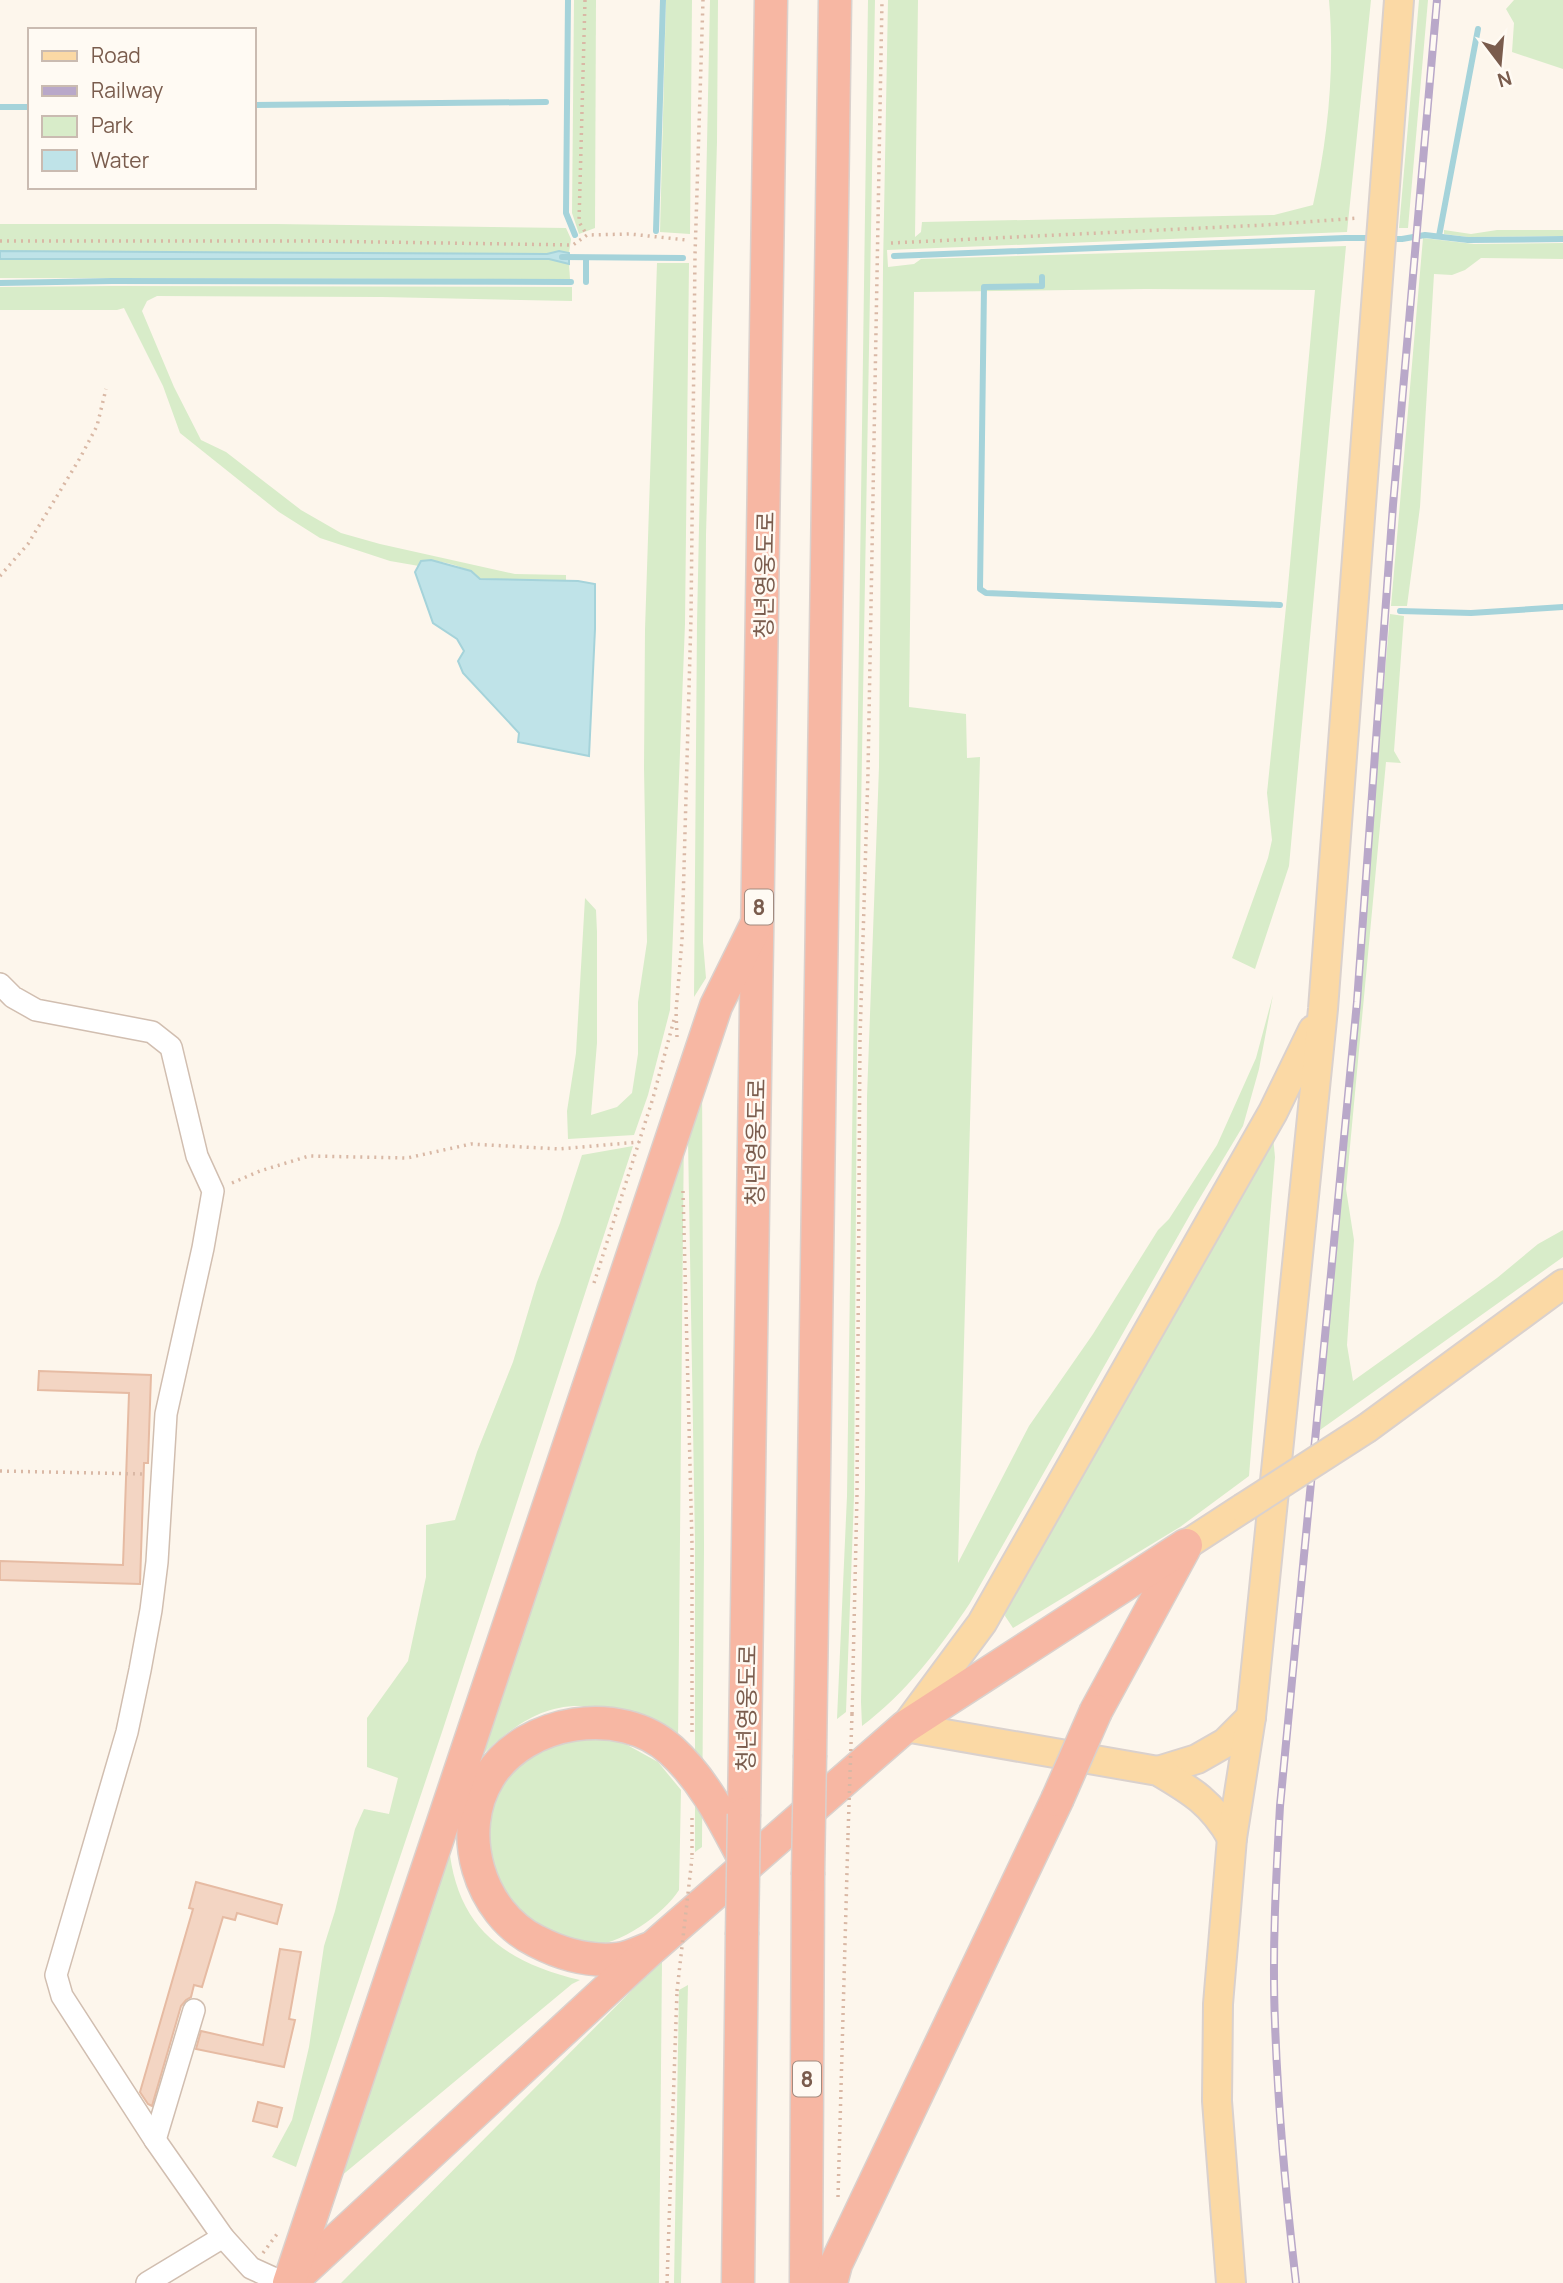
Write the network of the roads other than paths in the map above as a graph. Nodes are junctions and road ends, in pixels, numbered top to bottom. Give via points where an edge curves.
1 (771, 0) edge
2 (835, 0) edge
3 (1399, 0) edge
4 (759, 919) junction
5 (0, 984) edge
6 (1322, 1009) junction
7 (1563, 1284) edge
8 (1186, 1545) junction
9 (1251, 1717) junction
10 (905, 1727) junction
11 (1158, 1771) junction
12 (736, 1822) junction
13 (1232, 1838) junction
14 (652, 1948) junction
15 (194, 2010) dead end
16 (155, 2140) junction
17 (223, 2237) junction
18 (147, 2283) edge
19 (288, 2283) edge
20 (738, 2283) edge
21 (806, 2283) edge
22 (831, 2283) edge
23 (1231, 2283) edge

1 - 4 highway, 청년영웅도로 / 8
2 - 21 highway, 8, bridge
3 - 6 main road
4 - 12 highway, 청년영웅도로 / 8
4 - 19 highway via 716,1006
5 - 16 street via 36,1010 152,1032 171,1047 197,1156 213,1191 166,1414 156,1574 138,1682 56,1975 62,1996
6 - 9 main road
6 - 10 main road via 1273,1112 982,1623
7 - 8 main road, bridge via 1367,1428
8 - 10 highway
8 - 22 highway, bridge via 1096,1711
9 - 11 main road via 1225,1744
9 - 13 main road
10 - 11 main road
10 - 14 highway
11 - 13 main road via 1192,1791 1220,1816
12 - 14 highway via 669,1748 638,1729 605,1722 543,1733 514,1750 490,1776 478,1801 474,1829 480,1878 510,1924 554,1950 588,1959 620,1959
12 - 20 highway, 청년영웅도로 / 8, bridge via 743,1857
13 - 23 main road via 1217,2045
14 - 19 highway
15 - 16 street
16 - 17 street
17 - 18 street
17 - 19 street via 251,2268

